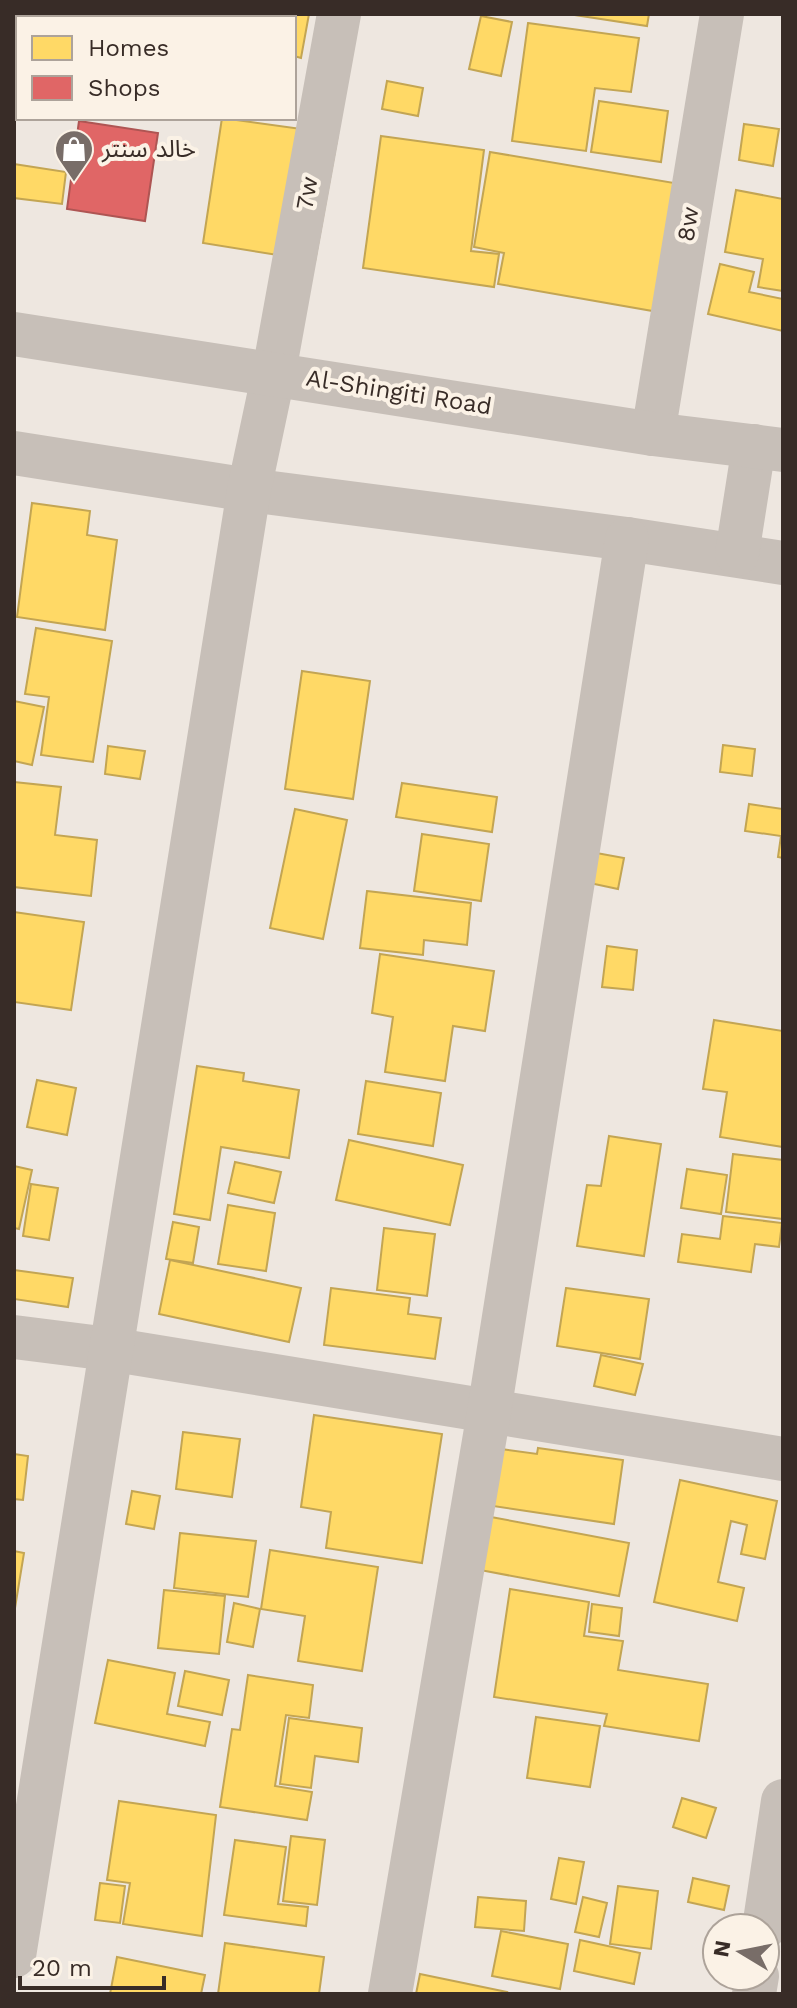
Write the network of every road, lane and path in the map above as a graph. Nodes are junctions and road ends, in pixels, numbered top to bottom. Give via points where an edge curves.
1 (339, 14) edge
2 (722, 14) edge
3 (14, 334) edge
4 (274, 372) junction
5 (653, 434) junction
6 (768, 448) edge
7 (14, 453) edge
8 (249, 490) junction
9 (627, 539) junction
10 (737, 554) junction
11 (783, 563) edge
12 (14, 1337) edge
13 (109, 1349) junction
14 (489, 1412) junction
15 (783, 1459) edge
16 (783, 1801) edge
17 (766, 1912) edge
18 (14, 1956) edge
19 (390, 1994) edge

1 - 4 street, 7w
2 - 5 street, 8w
3 - 4 street, Al-Shingiti Road
4 - 5 street, Al-Shingiti Road
4 - 8 street, 7w
5 - 6 street, Al-Shingiti Road
6 - 10 street
7 - 8 street
8 - 9 street
8 - 13 street, 7w
9 - 10 street
9 - 14 street
10 - 11 street
12 - 13 street
13 - 14 street
13 - 18 street, 7w
14 - 15 street
14 - 19 street
16 - 17 street

